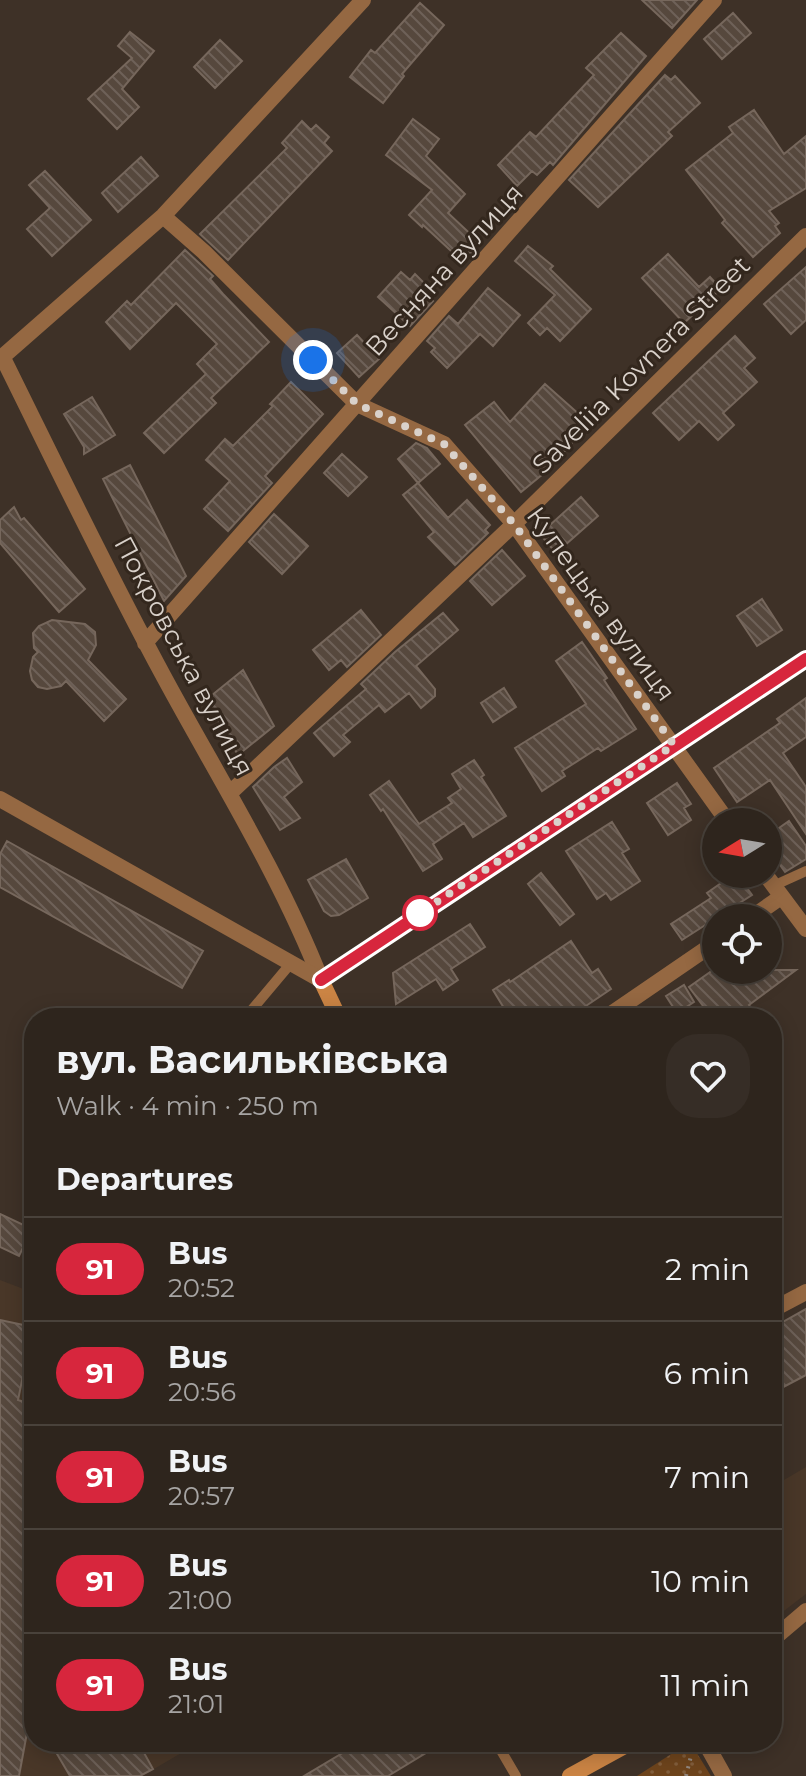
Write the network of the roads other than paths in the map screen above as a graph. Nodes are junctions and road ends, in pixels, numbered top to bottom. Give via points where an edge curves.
1 (363, 0) edge
2 (714, 0) edge
3 (163, 216) junction
4 (806, 236) edge
5 (1, 358) edge
6 (357, 404) junction
7 (514, 524) junction
8 (145, 643) junction
9 (806, 659) edge
10 (674, 745) junction
11 (230, 793) junction
12 (0, 799) edge
13 (718, 808) edge
14 (806, 871) edge
15 (782, 882) edge
16 (775, 888) edge
17 (806, 929) edge
18 (702, 952) edge
19 (292, 962) junction
20 (321, 980) junction
21 (253, 1008) edge
22 (334, 1008) edge
23 (620, 1008) edge
24 (806, 1292) edge
25 (782, 1305) edge
26 (806, 1611) edge
27 (782, 1631) edge
28 (502, 1752) edge
29 (614, 1752) edge
30 (711, 1752) edge
31 (516, 1776) edge
32 (570, 1776) edge
33 (724, 1776) edge

1 - 3 street
2 - 6 street, Весняна вулиця
3 - 5 street
3 - 6 street, Купецька вулиця
4 - 7 street, Saveliia Kovnera Street
5 - 8 street, Покровська вулиця
6 - 7 street, Купецька вулиця via 444,444
6 - 8 street, Весняна вулиця
7 - 10 street, Купецька вулиця
7 - 11 street, Saveliia Kovnera Street
8 - 11 street, Покровська вулиця
9 - 10 main road
10 - 13 street, Купецька вулиця
10 - 20 main road
11 - 20 street, Покровська вулиця via 294,915
12 - 19 street
14 - 15 lane
16 - 17 street
18 - 23 street
19 - 20 street
19 - 21 lane
20 - 22 main road, Покровська вулиця
24 - 25 street
26 - 27 street
28 - 31 lane
29 - 32 main road
30 - 33 street

